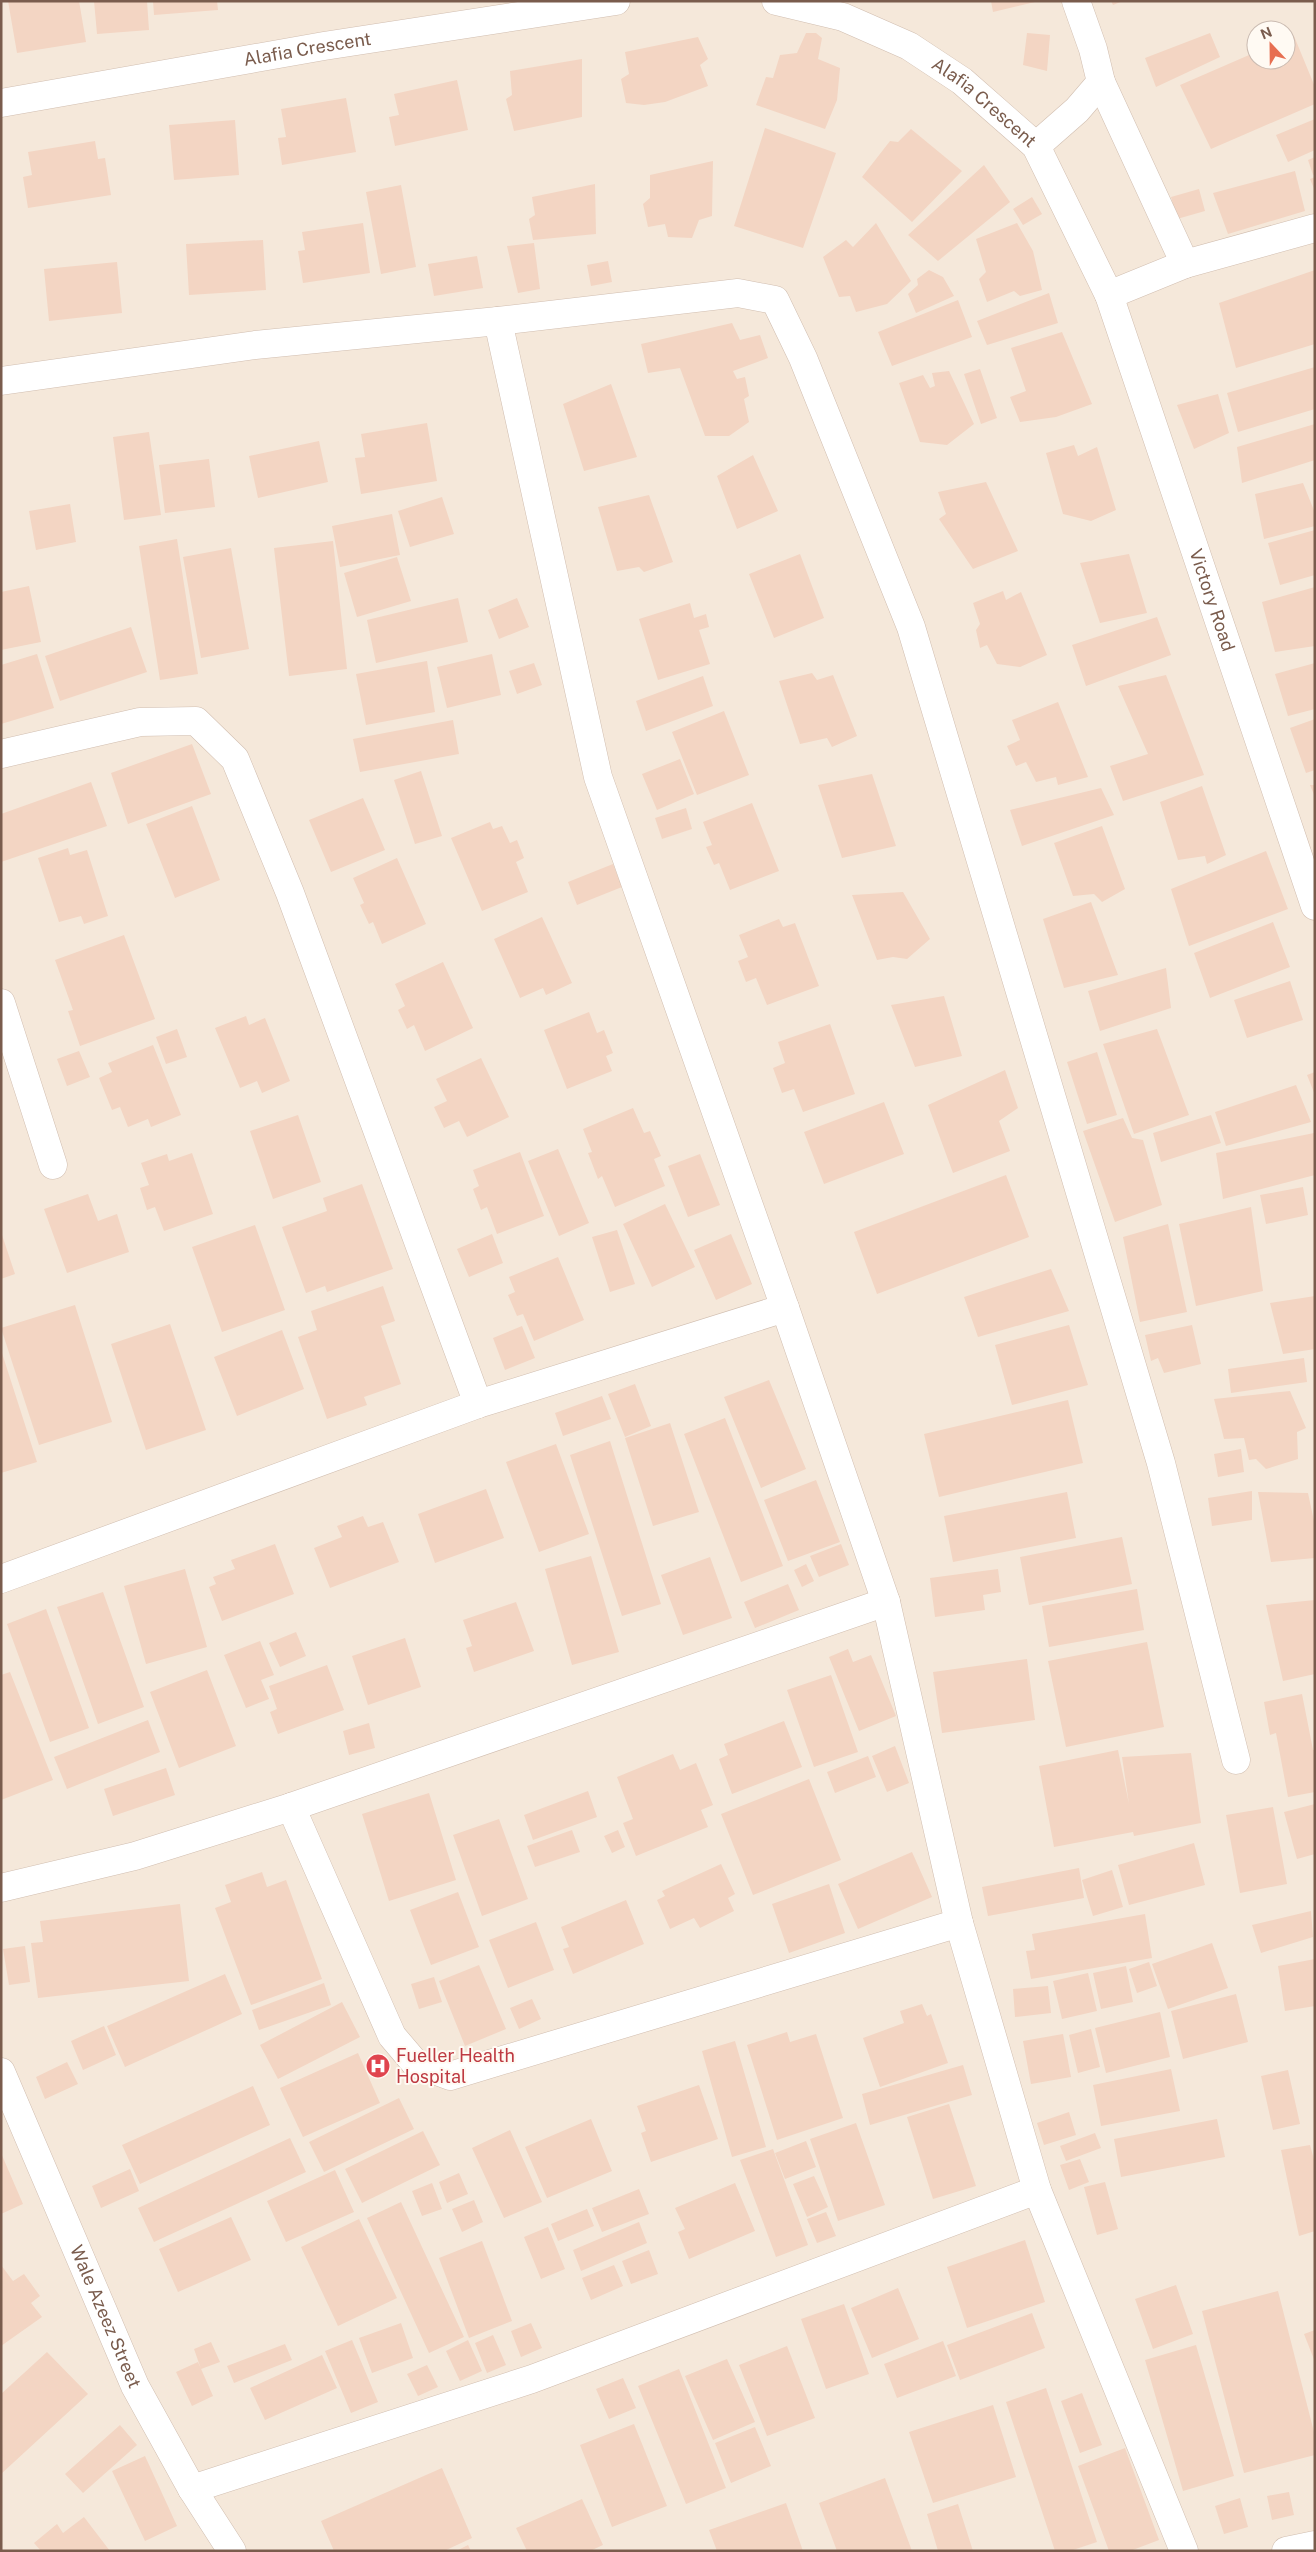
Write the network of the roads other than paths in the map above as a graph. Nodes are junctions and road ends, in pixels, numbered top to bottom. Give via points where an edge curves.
1 (616, 1) edge
2 (776, 1) edge
3 (1076, 1) edge
4 (1101, 82) junction
5 (1, 103) edge
6 (1036, 146) junction
7 (1315, 228) edge
8 (1185, 264) junction
9 (1109, 295) junction
10 (498, 321) junction
11 (1, 381) edge
12 (1, 754) edge
13 (1311, 878) edge
14 (1315, 906) edge
15 (1, 1002) edge
16 (53, 1165) dead end
17 (785, 1308) junction
18 (478, 1404) junction
19 (1, 1579) edge
20 (886, 1602) junction
21 (1236, 1760) dead end
22 (292, 1807) junction
23 (1, 1888) edge
24 (959, 1923) junction
25 (1, 2072) edge
26 (1037, 2190) junction
27 (192, 2489) junction
28 (1315, 2545) edge
29 (232, 2551) edge
30 (1184, 2551) edge
31 (1286, 2551) edge

1 - 5 street, Alafia Crescent via 324,46
2 - 6 street, Alafia Crescent via 843,17 909,46 962,81
3 - 4 street
4 - 6 street via 1077,110
4 - 8 street
6 - 9 street, Alafia Crescent
7 - 8 street
8 - 9 street
9 - 13 street, Victory Road
10 - 11 street via 255,345
10 - 17 street via 598,777
10 - 21 street via 738,293 775,300 803,358 911,627 1161,1462
12 - 18 street via 140,722 196,721 235,758 293,903
13 - 14 street, Victory Road
15 - 16 street
17 - 18 street
17 - 20 street
18 - 19 street
20 - 22 street
20 - 24 street
22 - 23 street via 135,1856
22 - 24 street via 392,2036 415,2063 450,2076
24 - 26 street
25 - 27 street, Wale Azeez Street via 135,2386
26 - 27 street via 532,2379
26 - 30 street
27 - 29 street, Wale Azeez Street
28 - 31 street

